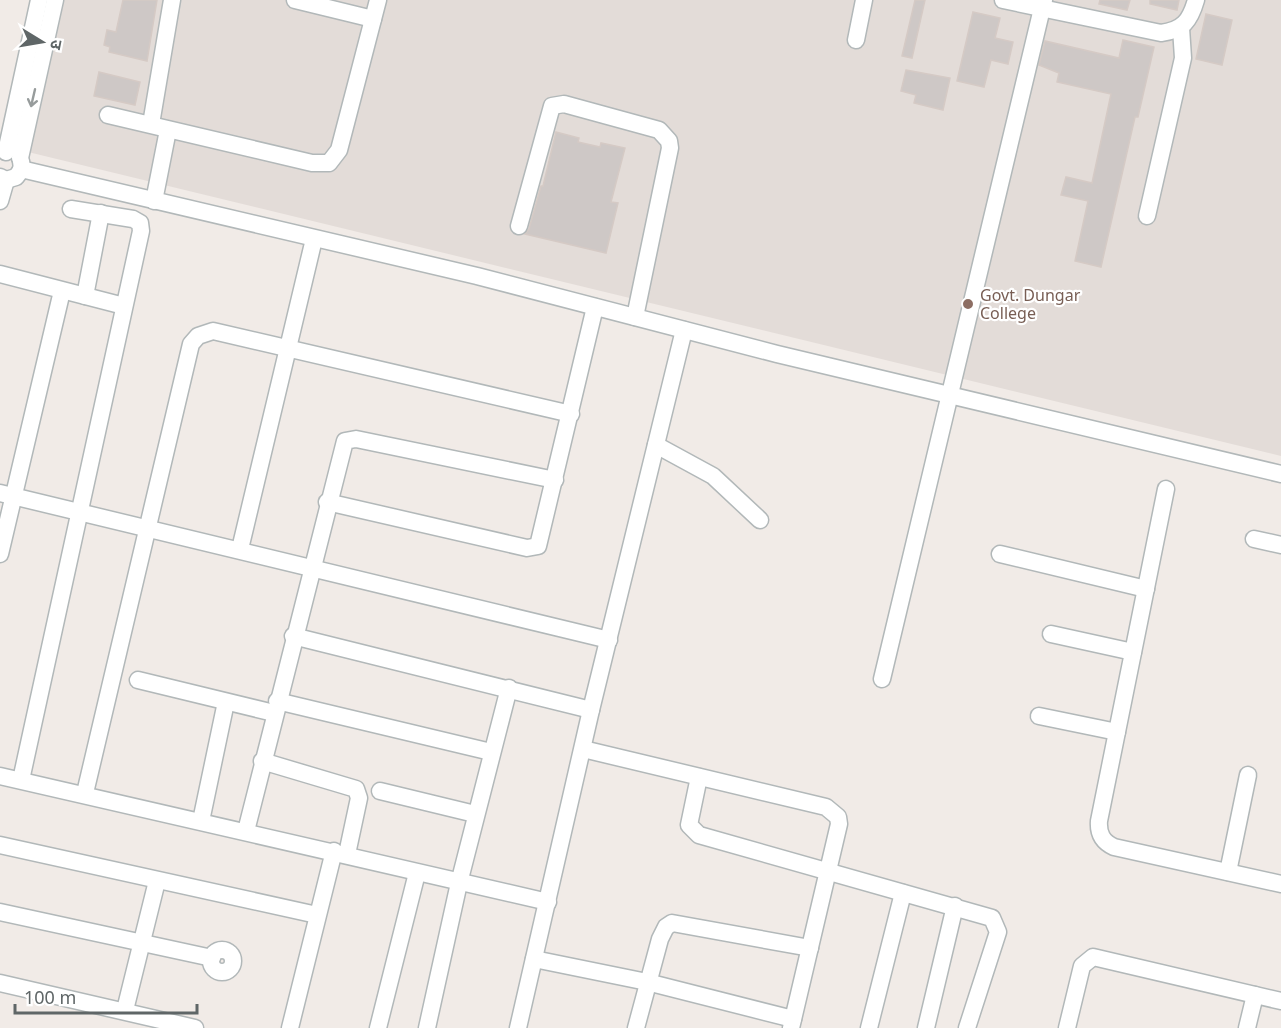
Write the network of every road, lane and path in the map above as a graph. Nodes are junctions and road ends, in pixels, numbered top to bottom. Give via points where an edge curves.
1 (39, 0) edge
2 (55, 0) edge
3 (172, 0) edge
4 (295, 0) edge
5 (378, 0) edge
6 (864, 0) edge
7 (1003, 0) edge
8 (1196, 0) edge
9 (1043, 4) edge
10 (373, 19) junction
11 (1181, 28) junction
12 (856, 40) dead end
13 (108, 115) dead end
14 (151, 124) junction
15 (168, 130) junction
16 (12, 159) edge
17 (3, 178) edge
18 (150, 200) junction
19 (0, 201) edge
20 (71, 208) dead end
21 (101, 213) junction
22 (1147, 216) dead end
23 (140, 223) junction
24 (519, 226) dead end
25 (314, 239) junction
26 (0, 274) edge
27 (62, 291) junction
28 (85, 296) junction
29 (124, 306) junction
30 (594, 308) junction
31 (635, 317) junction
32 (684, 330) junction
33 (288, 346) junction
34 (950, 395) junction
35 (571, 414) junction
36 (656, 445) junction
37 (1281, 474) edge
38 (555, 480) junction
39 (1166, 489) dead end
40 (6, 494) edge
41 (327, 502) junction
42 (80, 513) junction
43 (760, 520) dead end
44 (146, 528) junction
45 (1254, 539) dead end
46 (1281, 545) edge
47 (240, 549) junction
48 (0, 554) edge
49 (1000, 554) dead end
50 (311, 568) junction
51 (1146, 589) junction
52 (1051, 634) dead end
53 (293, 636) junction
54 (609, 640) junction
55 (1133, 652) junction
56 (882, 679) dead end
57 (138, 680) dead end
58 (508, 688) junction
59 (226, 702) junction
60 (276, 707) junction
61 (591, 710) junction
62 (1039, 716) dead end
63 (1117, 732) junction
64 (583, 749) junction
65 (491, 752) junction
66 (262, 761) junction
67 (0, 776) edge
68 (1248, 776) dead end
69 (699, 777) junction
70 (21, 780) junction
71 (380, 791) dead end
72 (85, 793) junction
73 (476, 814) junction
74 (201, 821) junction
75 (246, 831) junction
76 (0, 845) edge
77 (340, 853) junction
78 (1228, 872) junction
79 (417, 873) junction
80 (828, 873) junction
81 (157, 881) junction
82 (459, 883) junction
83 (1281, 884) edge
84 (903, 892) junction
85 (548, 902) junction
86 (955, 906) junction
87 (0, 912) edge
88 (317, 915) junction
89 (142, 944) junction
90 (810, 948) junction
91 (212, 958) dead end
92 (534, 959) junction
93 (0, 982) edge
94 (646, 982) junction
95 (1255, 995) junction
96 (1281, 1001) edge
97 (125, 1010) junction
98 (792, 1023) edge
99 (195, 1028) edge
100 (290, 1028) edge
101 (378, 1028) edge
102 (427, 1028) edge
103 (518, 1028) edge
104 (636, 1028) edge
105 (869, 1028) edge
106 (926, 1028) edge
107 (967, 1028) edge
108 (1067, 1028) edge
109 (1247, 1028) edge

1 - 16 street
2 -> 16 street
3 - 14 street
4 - 10 street
5 - 10 street
6 - 12 street
7 - 9 street
8 - 11 street via 1192,14
9 - 11 street via 1161,33
9 - 34 street
10 - 15 street via 339,150 329,163 312,163
11 - 22 street via 1183,58
13 - 14 street
14 - 15 street
15 - 18 street
16 - 17 street via 16,177
16 - 18 street
17 - 19 street
18 - 23 street
18 - 25 street
20 - 21 street
21 - 23 street
21 - 28 street
23 - 29 street
24 - 31 street via 552,106 564,104 666,135 670,148
25 - 30 street via 477,276
25 - 33 street
26 - 27 street
27 - 28 street
27 - 40 street
28 - 29 street
29 - 42 street
30 - 31 street
30 - 35 street
31 - 32 street
32 - 34 street
32 - 36 street
33 - 35 street
33 - 44 street via 213,331 198,336 191,344
33 - 47 street
34 - 37 street
34 - 56 street
35 - 38 street
36 - 43 street via 713,476
36 - 54 street
38 - 41 street via 349,439 342,446
38 - 41 street via 541,542 533,549
39 - 51 street
40 - 42 street
40 - 48 street
41 - 50 street
42 - 44 street
42 - 70 street
44 - 47 street
44 - 72 street
45 - 46 street
47 - 50 street
49 - 51 street
50 - 53 street
50 - 54 street
51 - 55 street
52 - 55 street
53 - 58 street
53 - 60 street
54 - 61 street
55 - 63 street
57 - 59 street
58 - 61 street
58 - 65 street
59 - 60 street
59 - 74 street
60 - 65 street
60 - 66 street
61 - 64 street
62 - 63 street
63 - 78 street via 1099,821 1104,841 1114,847
64 - 69 street
64 - 85 street
65 - 73 street
66 - 75 street
66 - 77 street via 356,789 359,798
67 - 70 street
68 - 78 street
69 - 80 street via 689,818 694,832
69 - 80 street via 833,811 839,824
70 - 72 street
71 - 73 street
72 - 74 street
73 - 82 street
74 - 75 street
75 - 77 street
76 - 81 street
77 - 79 street
77 - 88 street
78 - 83 street
79 - 82 street
79 - 101 street
80 - 84 street
80 - 90 street
81 - 88 street
81 - 89 street
82 - 85 street
82 - 102 street
84 - 86 street
84 - 105 street
85 - 92 street
86 - 106 street
86 - 107 street via 992,918 998,932
87 - 89 street
88 - 100 street
89 - 91 street
89 - 97 street
90 - 94 street via 672,923 660,939
90 - 98 street
92 - 94 street
92 - 103 street
93 - 97 street
94 - 98 street
94 - 104 street
95 - 96 street
95 - 108 street via 1094,957 1082,966
95 - 109 street
97 - 99 street

